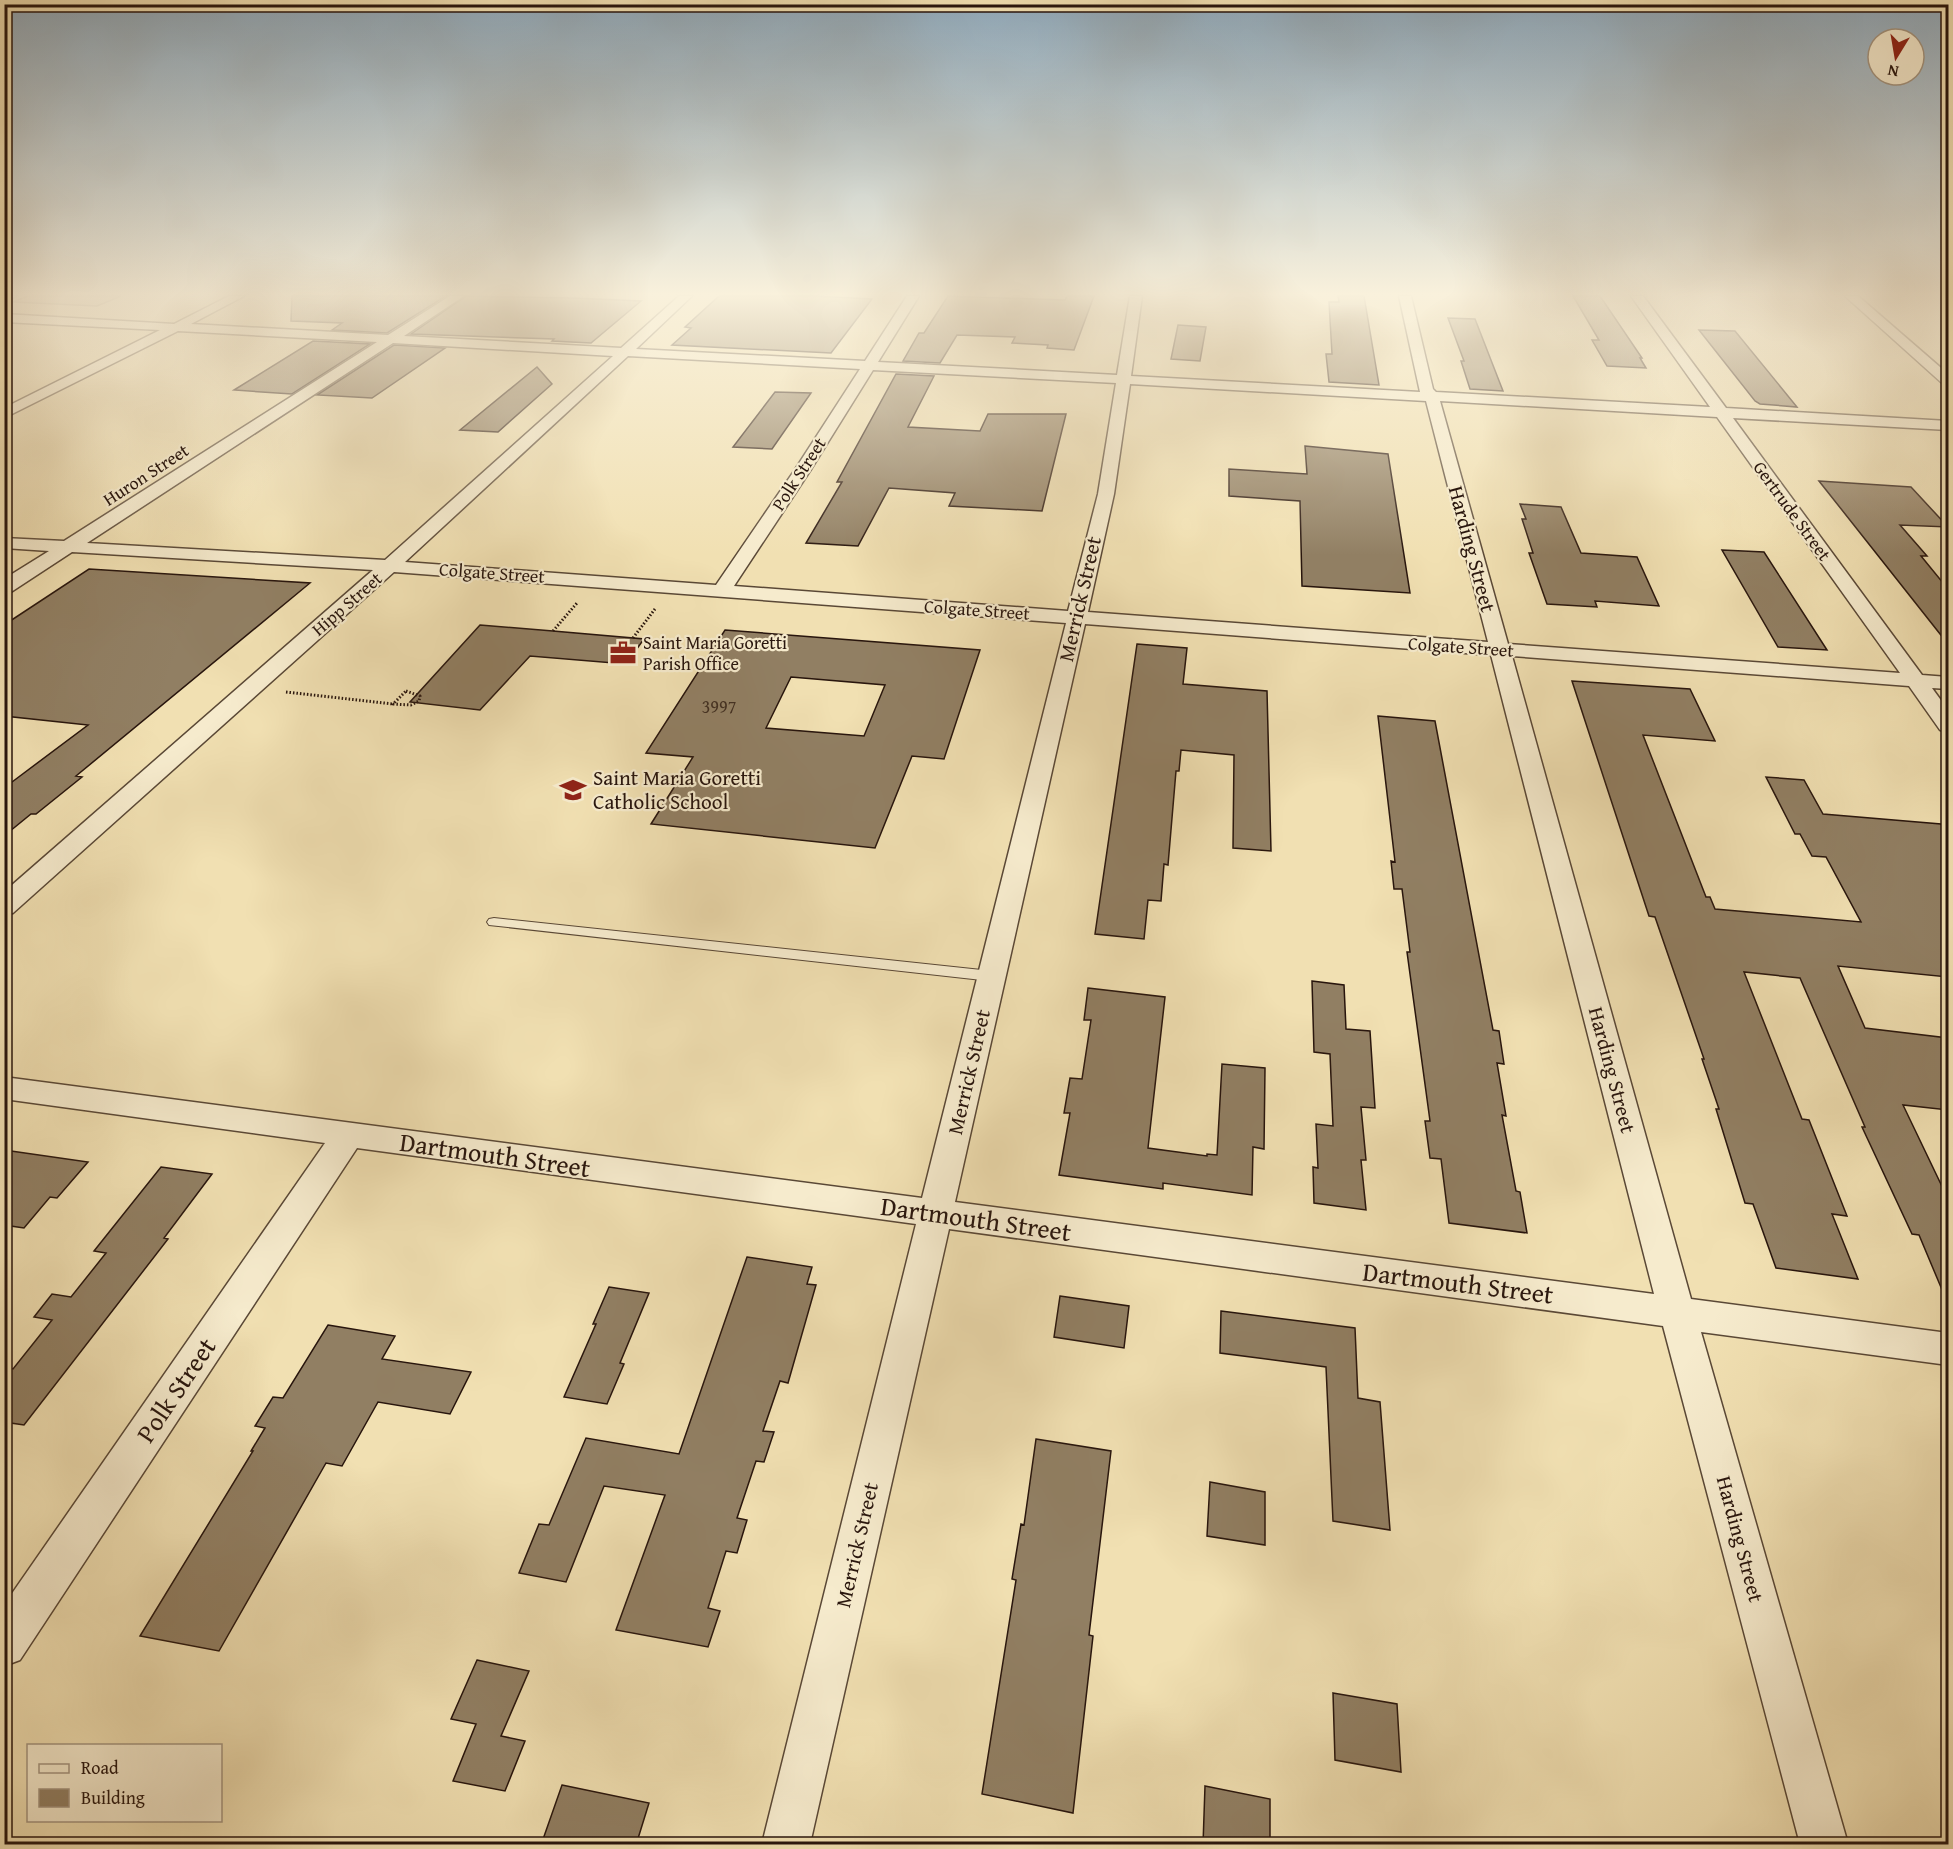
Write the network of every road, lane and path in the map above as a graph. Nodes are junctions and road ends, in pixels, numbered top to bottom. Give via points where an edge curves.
1 (67, 382) edge
2 (324, 382) edge
3 (593, 382) edge
4 (859, 382) edge
5 (1123, 382) edge
6 (1180, 382) edge
7 (1424, 382) edge
8 (1698, 382) edge
9 (1432, 397) junction
10 (1720, 413) junction
11 (4, 414) edge
12 (1948, 426) edge
13 (4, 543) edge
14 (69, 547) junction
15 (391, 566) junction
16 (4, 588) edge
17 (721, 591) junction
18 (579, 600) dead end
19 (658, 606) dead end
20 (1075, 618) junction
21 (553, 632) dead end
22 (633, 638) dead end
23 (1498, 649) junction
24 (1916, 680) junction
25 (1948, 683) edge
26 (276, 691) dead end
27 (393, 704) junction
28 (1948, 725) edge
29 (4, 907) edge
30 (494, 922) dead end
31 (992, 976) junction
32 (4, 1088) edge
33 (348, 1135) junction
34 (936, 1213) junction
35 (1677, 1312) junction
36 (1948, 1349) edge
37 (4, 1644) edge
38 (786, 1845) edge
39 (1824, 1845) edge

1 - 11 street
2 - 14 street, Huron Street
3 - 15 street, Hipp Street
4 - 17 street, Polk Street
5 - 20 street, Merrick Street via 1106,494
6 - 9 street
7 - 9 street, Harding Street
8 - 10 street, Gertrude Street
9 - 10 street
9 - 23 street, Harding Street
10 - 12 street
10 - 24 street, Gertrude Street
13 - 14 street, Colgate Street
14 - 15 street, Colgate Street
14 - 16 street, Huron Street
15 - 17 street, Colgate Street
15 - 29 street, Hipp Street
17 - 20 street, Colgate Street
18 - 21 path
19 - 22 path
20 - 23 street, Colgate Street
20 - 31 street, Merrick Street
23 - 24 street, Colgate Street
23 - 35 street, Harding Street
24 - 25 street, Colgate Street
24 - 28 street, Gertrude Street
26 - 27 path
27 - 27 path via 414,704 420,696 406,691
30 - 31 lane
31 - 34 street, Merrick Street
32 - 33 street, Dartmouth Street
33 - 34 street, Dartmouth Street
33 - 37 street, Polk Street
34 - 35 street, Dartmouth Street
34 - 38 street, Merrick Street
35 - 36 street, Dartmouth Street
35 - 39 street, Harding Street

